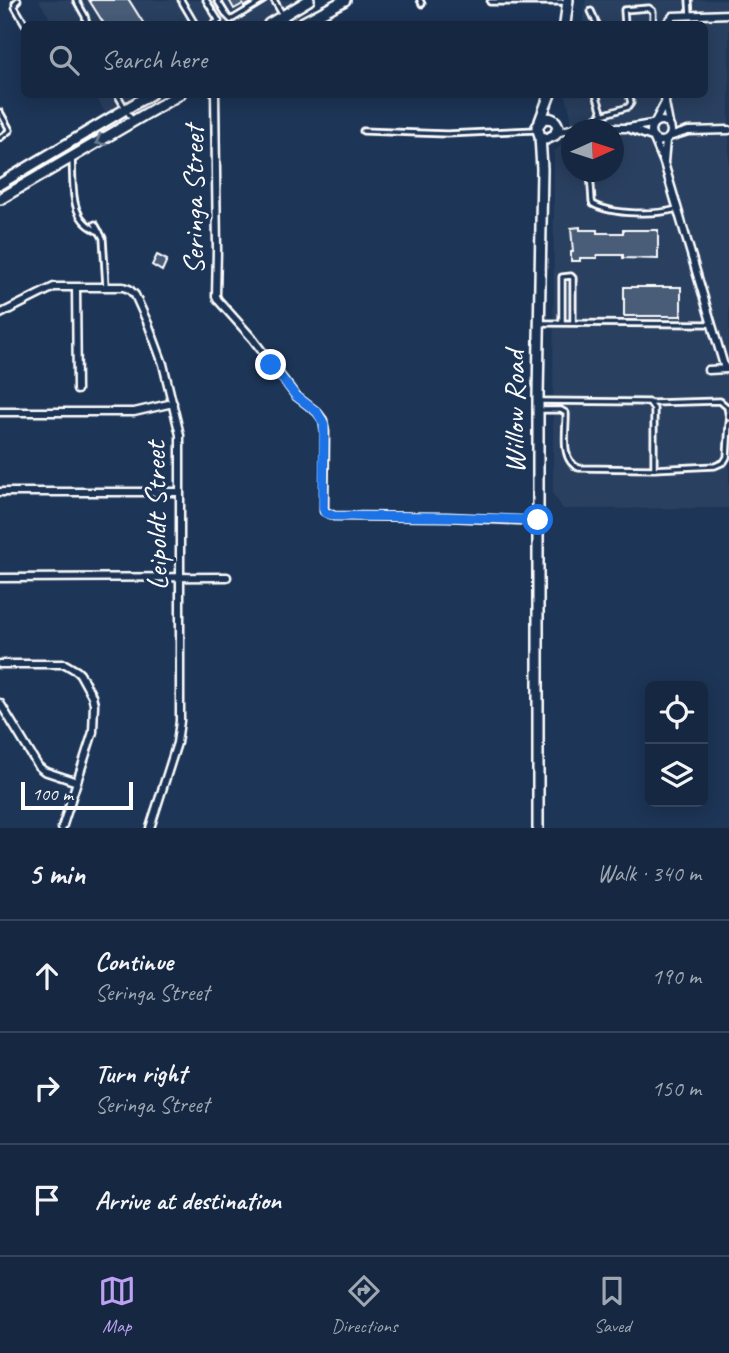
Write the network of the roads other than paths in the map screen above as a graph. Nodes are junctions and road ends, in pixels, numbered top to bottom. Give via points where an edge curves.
1 (18, 0) edge
2 (75, 0) edge
3 (181, 0) edge
4 (206, 0) edge
5 (217, 0) edge
6 (264, 0) edge
7 (274, 0) edge
8 (309, 0) edge
9 (345, 0) edge
10 (689, 0) edge
11 (568, 1) edge
12 (490, 2) dead end
13 (591, 11) dead end
14 (729, 14) edge
15 (690, 15) junction
16 (286, 20) edge
17 (23, 21) edge
18 (86, 21) edge
19 (193, 21) edge
20 (218, 21) edge
21 (306, 21) edge
22 (565, 21) edge
23 (596, 21) edge
24 (625, 21) edge
25 (653, 21) edge
26 (669, 21) edge
27 (119, 98) edge
28 (144, 98) edge
29 (173, 98) edge
30 (215, 98) edge
31 (549, 98) edge
32 (551, 98) edge
33 (597, 98) edge
34 (629, 98) edge
35 (666, 98) edge
36 (665, 103) junction
37 (126, 109) junction
38 (0, 112) edge
39 (603, 115) junction
40 (596, 119) edge
41 (134, 121) junction
42 (555, 121) junction
43 (561, 123) edge
44 (654, 123) junction
45 (670, 126) junction
46 (624, 128) edge
47 (628, 128) junction
48 (539, 129) junction
49 (729, 130) edge
50 (363, 131) dead end
51 (688, 131) junction
52 (561, 133) edge
53 (554, 135) junction
54 (0, 138) edge
55 (653, 138) junction
56 (668, 139) junction
57 (72, 157) junction
58 (664, 163) junction
59 (542, 164) junction
60 (591, 182) edge
61 (0, 184) edge
62 (0, 199) edge
63 (677, 209) junction
64 (95, 224) dead end
65 (100, 232) junction
66 (76, 287) junction
67 (106, 287) junction
68 (0, 314) edge
69 (539, 323) junction
70 (562, 323) junction
71 (573, 323) junction
72 (712, 324) junction
73 (727, 369) edge
74 (708, 370) dead end
75 (77, 390) dead end
76 (173, 402) junction
77 (651, 403) junction
78 (538, 406) junction
79 (0, 412) edge
80 (729, 418) edge
81 (729, 423) edge
82 (654, 469) junction
83 (0, 492) edge
84 (180, 492) junction
85 (538, 520) junction
86 (227, 577) dead end
87 (0, 578) edge
88 (180, 578) junction
89 (0, 664) edge
90 (0, 704) edge
91 (77, 782) junction
92 (62, 828) edge
93 (150, 828) edge
94 (538, 828) edge

1 - 17 lane via 15,6
2 - 18 lane
3 - 19 lane
4 - 20 lane
5 - 6 lane via 231,20
7 - 16 lane
8 - 16 street
9 - 21 street
10 - 15 lane
11 - 12 lane
11 - 22 street
13 - 23 lane
14 - 15 street
15 - 26 street via 673,16
24 - 25 lane via 624,10 649,8
27 - 37 lane
28 - 37 street
29 - 41 street
30 - 85 street, Seringa Street via 217,297 294,394 323,420 324,511 334,516
31 - 48 street, Willow Road
32 - 42 street, Willow Road
33 - 39 lane
34 - 39 lane via 628,107
35 - 36 street
36 - 44 street
36 - 45 street
37 - 41 lane
37 - 61 street
38 - 54 lane via 10,130
39 - 40 lane
41 -> 57 street
42 - 43 street
42 - 48 street via 547,118
42 - 53 street, Willow Road
44 - 45 street via 663,121
44 - 47 street
44 - 55 street
45 - 51 street
45 - 56 street
46 - 47 street
47 - 55 street
48 - 50 lane via 447,134
48 - 53 street via 546,139
48 - 59 street, Willow Road
49 - 51 street
51 - 56 street
52 - 53 street
53 - 59 street, Willow Road
55 - 56 street
55 - 58 street
56 - 58 street
57 - 62 street
57 - 65 lane via 77,211
58 - 63 street
59 - 69 street, Willow Road
60 - 63 lane via 593,204 611,212
63 - 72 street
64 - 65 lane
65 - 67 lane
66 - 67 street, Leipoldt Street
66 - 68 street, Leipoldt Street via 50,288
66 - 75 street
67 - 76 street, Leipoldt Street via 130,289 139,302
69 - 70 lane
69 - 78 street, Willow Road
70 - 71 lane
70 - 71 lane via 562,277 571,275
71 - 72 lane
72 - 73 street
73 - 74 street
76 - 79 street via 134,412
76 - 84 street, Leipoldt Street via 180,441
77 - 78 lane
77 - 80 lane via 720,401
77 - 82 lane
78 - 82 lane via 566,413 566,443 574,467
78 - 85 street, Willow Road
81 - 82 lane via 724,462
83 - 84 street
84 - 88 street, Leipoldt Street
85 - 94 street, Willow Road
86 - 88 street
87 - 88 street
88 - 93 street, Leipoldt Street via 180,728
89 - 91 street via 65,664 83,679 93,700 94,728
90 - 91 street via 38,766
91 - 92 street

